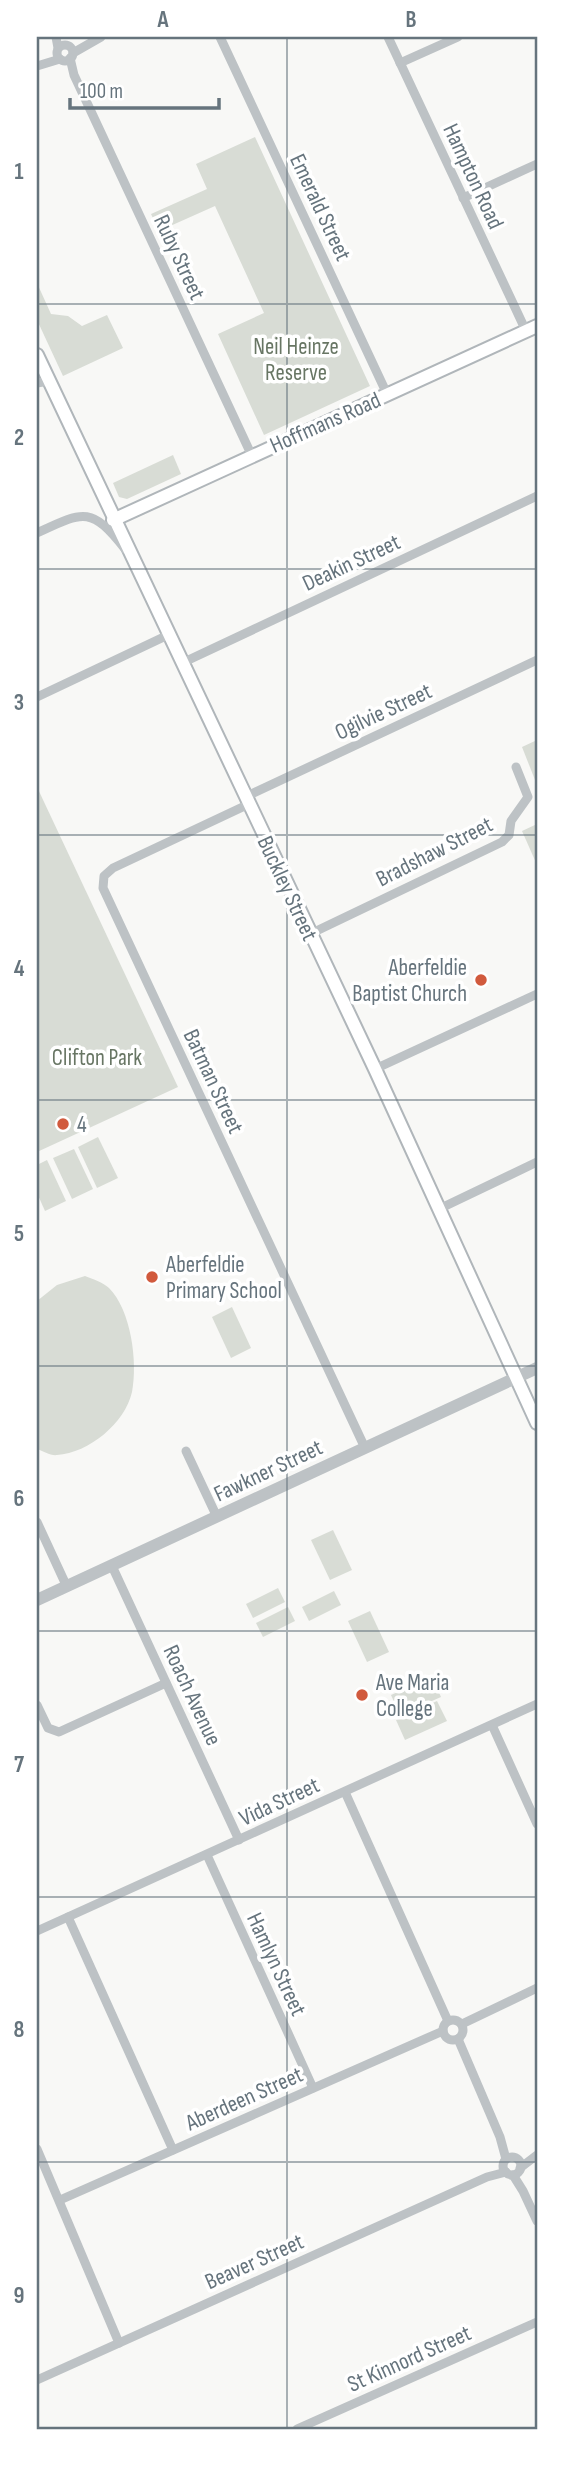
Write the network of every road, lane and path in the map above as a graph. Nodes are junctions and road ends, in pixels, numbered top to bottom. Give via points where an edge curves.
1 (57, 37) edge
2 (101, 37) edge
3 (220, 37) edge
4 (388, 37) edge
5 (458, 37) edge
6 (64, 53) junction
7 (400, 63) junction
8 (39, 65) edge
9 (537, 164) edge
10 (463, 198) junction
11 (533, 331) edge
12 (37, 355) edge
13 (43, 382) edge
14 (387, 394) junction
15 (252, 456) junction
16 (537, 496) edge
17 (113, 520) junction
18 (37, 533) edge
19 (130, 556) junction
20 (168, 635) junction
21 (537, 660) edge
22 (181, 663) junction
23 (37, 697) edge
24 (516, 767) dead end
25 (247, 801) junction
26 (310, 934) junction
27 (537, 994) edge
28 (374, 1069) junction
29 (537, 1162) edge
30 (439, 1209) junction
31 (537, 1368) edge
32 (516, 1378) junction
33 (537, 1423) edge
34 (365, 1448) junction
35 (186, 1451) dead end
36 (217, 1517) junction
37 (37, 1522) edge
38 (112, 1566) junction
39 (67, 1587) junction
40 (37, 1601) edge
41 (166, 1683) junction
42 (537, 1704) edge
43 (37, 1705) edge
44 (492, 1725) junction
45 (345, 1792) junction
46 (537, 1824) edge
47 (239, 1840) junction
48 (206, 1855) junction
49 (68, 1917) junction
50 (37, 1931) edge
51 (537, 1988) edge
52 (448, 2021) junction
53 (461, 2024) junction
54 (443, 2031) junction
55 (458, 2039) junction
56 (313, 2088) junction
57 (37, 2149) edge
58 (173, 2150) junction
59 (512, 2166) junction
60 (60, 2200) junction
61 (537, 2221) edge
62 (537, 2322) edge
63 (119, 2343) junction
64 (37, 2380) edge
65 (297, 2429) edge

1 - 6 street, Ruby Street
2 - 6 street
3 - 14 street, Emerald Street
4 - 7 street, Hampton Road
5 - 7 street
6 - 8 street
6 - 15 street, Ruby Street
7 - 10 street, Hampton Road
9 - 10 street
10 - 11 street, Hampton Road
11 - 14 main road, Hoffmans Road
12 - 13 main road, Buckley Street
13 - 17 main road, Buckley Street
14 - 15 main road, Hoffmans Road
15 - 17 main road, Hoffmans Road
16 - 22 street, Deakin Street
17 - 19 main road, Buckley Street
18 - 19 street via 85,516 107,527
19 - 20 main road, Buckley Street
20 - 22 main road, Buckley Street
20 - 23 street
21 - 25 street, Ogilvie Street
22 - 25 main road, Buckley Street
24 - 26 street, Bradshaw Street via 528,797 502,842
25 - 26 main road, Buckley Street
25 - 34 street, Batman Street via 113,868 104,876 103,888
26 - 28 main road, Buckley Street
27 - 28 street
28 - 30 main road, Buckley Street
29 - 30 street
30 - 32 main road, Buckley Street
31 - 32 street, Fawkner Street
32 - 33 main road, Buckley Street
32 - 34 street, Fawkner Street
34 - 36 street, Fawkner Street
35 - 36 street
36 - 38 street, Fawkner Street
37 - 39 street
38 - 39 street, Fawkner Street
38 - 41 street, Roach Avenue
39 - 40 street, Fawkner Street
41 - 43 street via 59,1732 48,1728
41 - 47 street, Roach Avenue
42 - 44 street, Vida Street
44 - 45 street, Vida Street
44 - 46 street
45 - 47 street, Vida Street
45 - 52 street
47 - 48 street, Vida Street
48 - 49 street, Vida Street
48 - 56 street, Hamlyn Street
49 - 50 street, Vida Street
49 - 58 street
51 - 53 street
52 - 53 street
52 - 54 street
53 - 55 street via 463,2032
54 - 55 street via 449,2039
54 - 56 street, Aberdeen Street
55 - 59 street
56 - 58 street, Aberdeen Street
57 - 60 street
58 - 60 street, Aberdeen Street
59 - 61 street
59 - 63 street, Beaver Street
60 - 63 street
62 - 65 street, St Kinnord Street
63 - 64 street, Beaver Street

